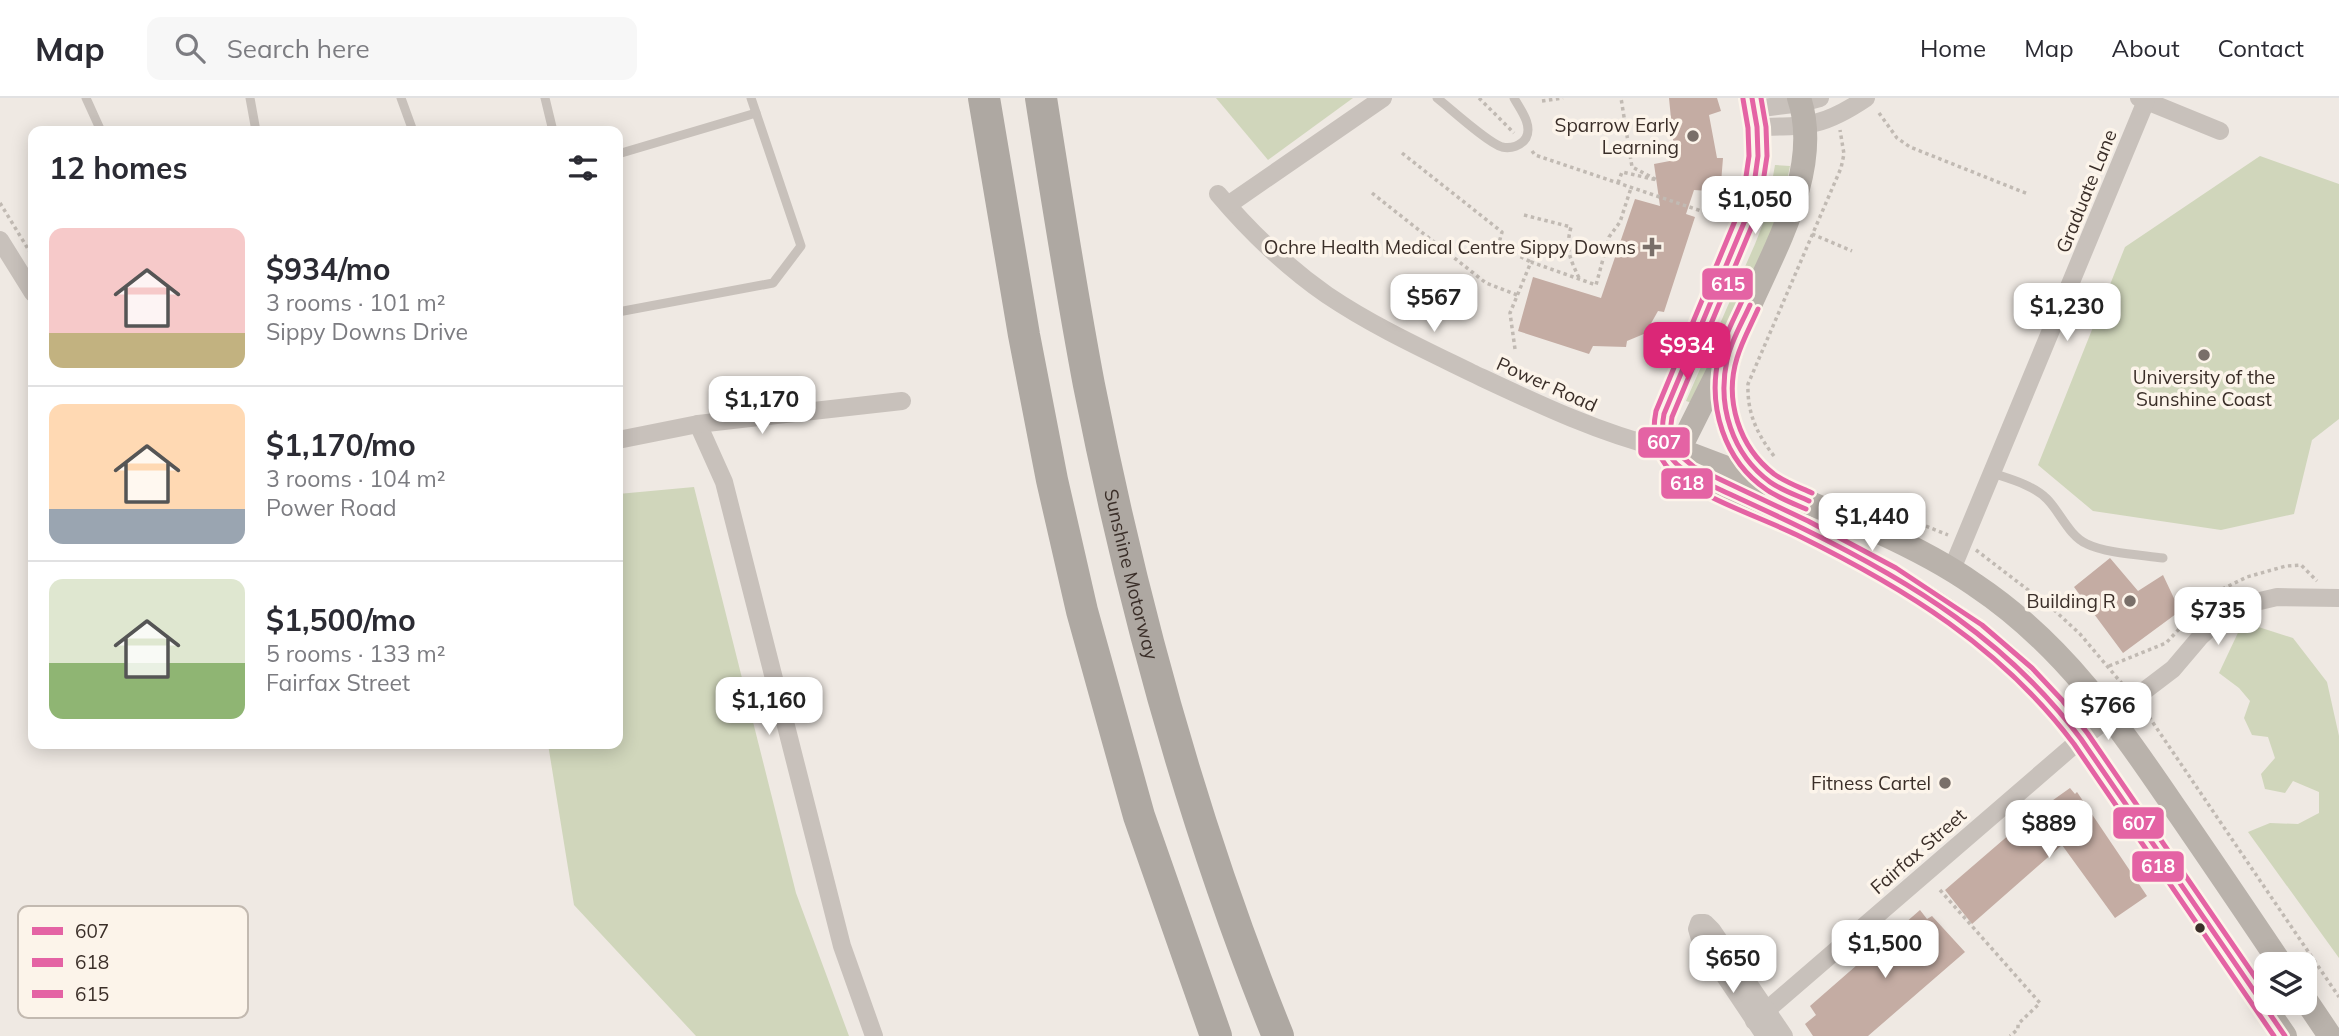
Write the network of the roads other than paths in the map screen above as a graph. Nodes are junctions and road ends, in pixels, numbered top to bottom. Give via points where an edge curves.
1 (86, 98) edge
2 (250, 98) edge
3 (401, 98) edge
4 (545, 98) edge
5 (751, 98) edge
6 (971, 98) edge
7 (1041, 98) edge
8 (1059, 98) edge
9 (1383, 98) edge
10 (1437, 98) edge
11 (1514, 98) edge
12 (1866, 98) edge
13 (2143, 100) edge
14 (1806, 106) edge
15 (1755, 111) edge
16 (987, 112) edge
17 (756, 113) junction
18 (99, 126) edge
19 (255, 126) edge
20 (411, 126) edge
21 (552, 126) edge
22 (2220, 131) dead end
23 (623, 153) edge
24 (0, 240) edge
25 (28, 285) edge
26 (1074, 298) junction
27 (623, 311) edge
28 (1731, 349) junction
29 (902, 401) dead end
30 (698, 424) junction
31 (623, 439) edge
32 (1664, 449) junction
33 (1992, 472) junction
34 (1783, 489) junction
35 (2163, 558) dead end
36 (1952, 569) junction
37 (2339, 598) edge
38 (2110, 715) junction
39 (2081, 739) junction
40 (2273, 952) edge
41 (2316, 1015) edge
42 (1760, 1016) junction
43 (874, 1036) edge
44 (1216, 1036) edge
45 (1278, 1036) edge
46 (1765, 1036) edge
47 (1784, 1036) edge
48 (2285, 1036) edge
49 (2330, 1036) edge

1 - 18 lane
2 - 19 lane
3 - 20 lane
4 - 21 lane
5 - 17 lane
6 - 16 highway
7 - 26 highway, Sunshine Motorway
8 - 26 highway via 1084,275
9 - 32 street, Power Road via 1223,200 1293,268 1385,330 1527,400 1607,434
10 - 11 lane via 1496,144 1510,148 1523,141 1528,127
12 - 14 street via 1836,117
13 - 22 street
13 - 33 street, Graduate Lane
14 - 15 street
14 - 28 main road via 1804,161 1794,200
15 - 32 main road via 1756,179 1751,206 1664,414 1660,431
16 - 44 highway via 1024,335 1082,611 1139,816
17 - 23 lane
17 - 27 lane via 801,246 773,283
24 - 25 street
26 - 45 highway, Sunshine Motorway via 1142,617 1196,808
28 - 32 main road via 1685,438
28 - 34 main road via 1724,396 1730,431 1747,460
29 - 30 street
30 - 31 street
30 - 43 street via 724,482 842,946
32 - 34 main road via 1687,453
32 - 39 main road via 1689,474 1808,530 1960,619 2025,673
33 - 35 lane via 2035,489 2086,544
33 - 36 street, Graduate Lane
34 - 36 main road
36 - 38 main road via 2050,645
37 - 38 street, Fairfax Street via 2277,597 2232,611 2211,625 2173,669
38 - 39 street, Fairfax Street
38 - 40 main road
39 - 42 street, Fairfax Street
39 - 48 main road
41 - 49 main road
42 - 42 street via 1700,939 1699,923 1712,929
42 - 46 street
42 - 47 street

